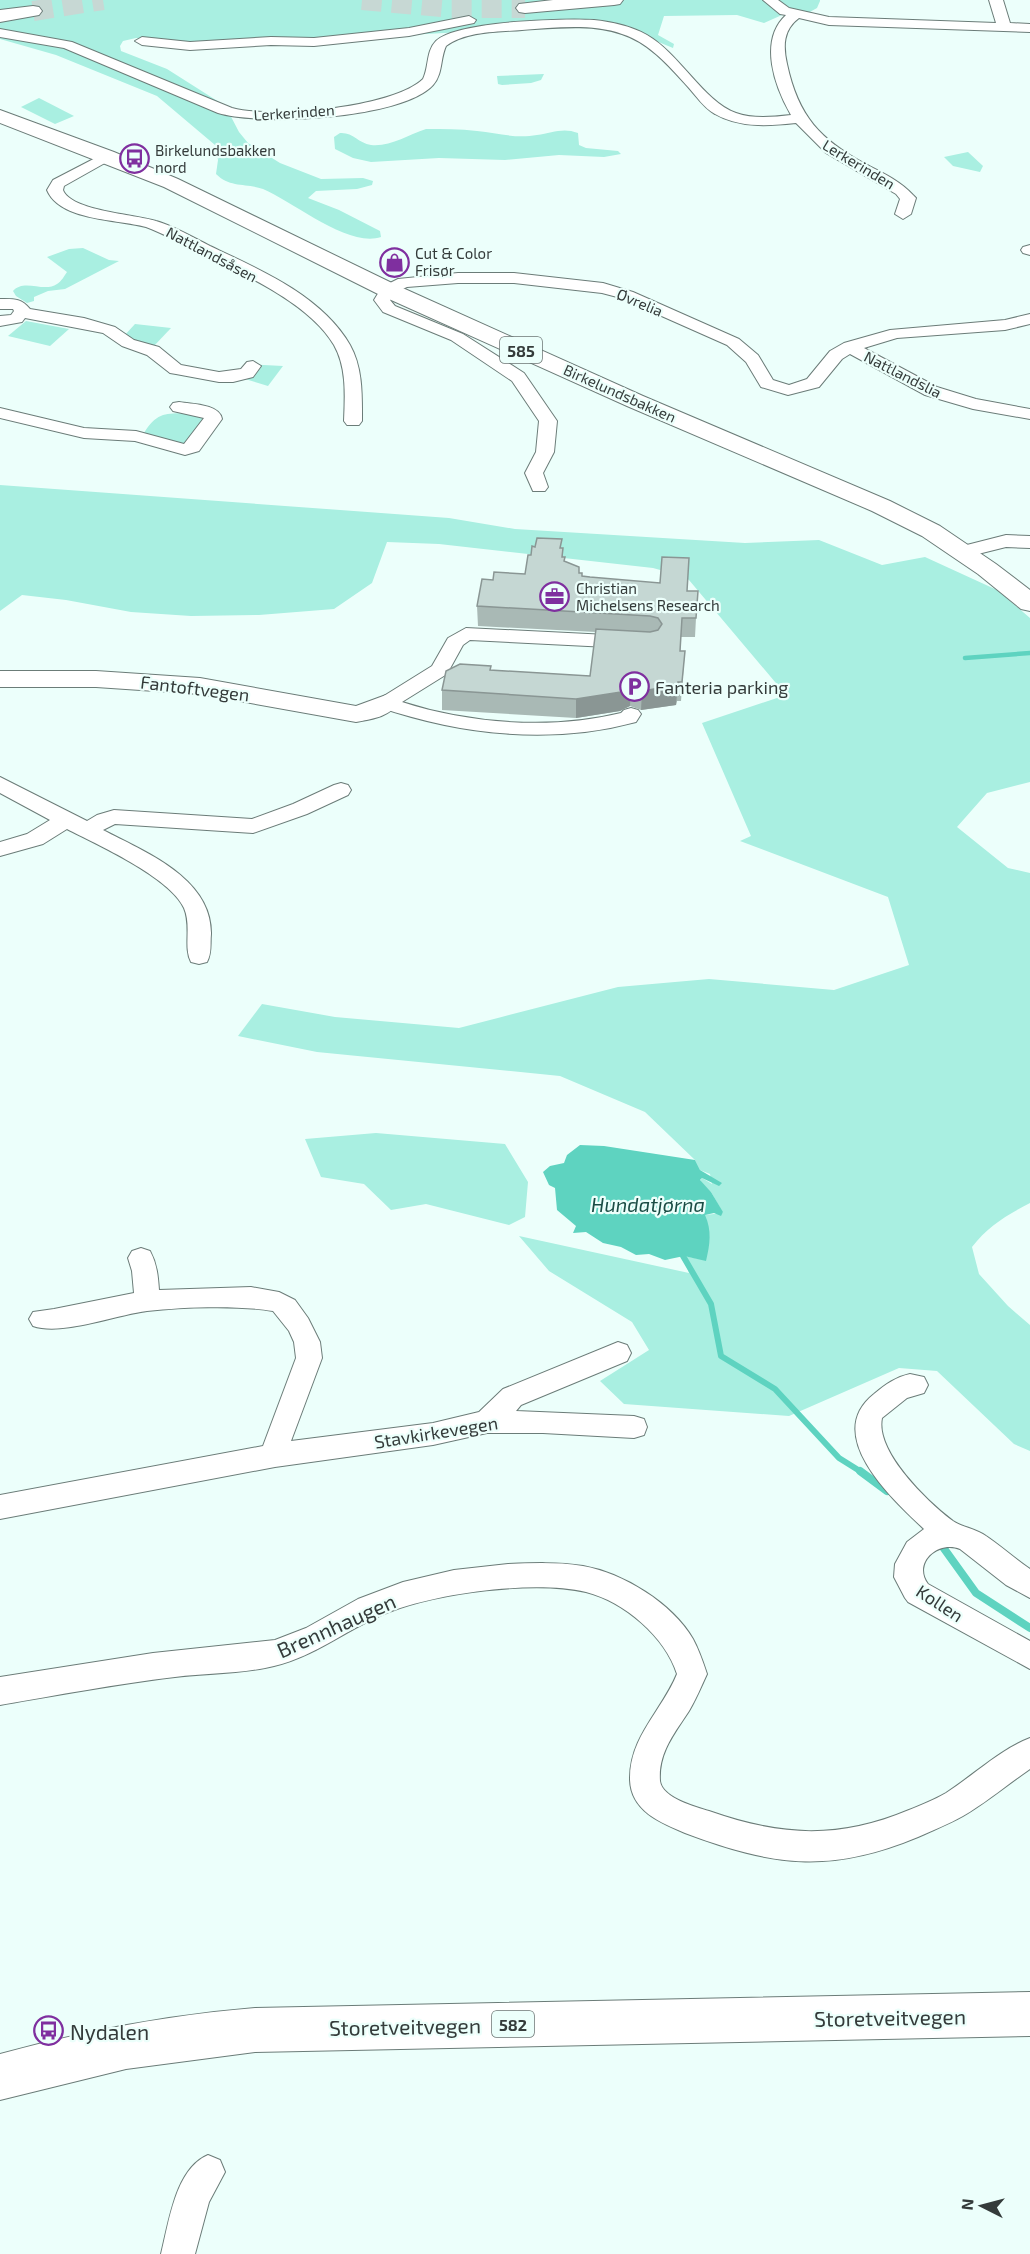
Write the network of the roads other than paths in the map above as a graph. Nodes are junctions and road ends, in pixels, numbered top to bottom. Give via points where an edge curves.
1 (614, 0) edge
2 (770, 0) edge
3 (996, 0) edge
4 (525, 8) tunnel mouth
5 (33, 10) tunnel mouth
6 (796, 14) junction
7 (0, 16) edge
8 (1004, 27) junction
9 (1030, 28) edge
10 (493, 30) junction
11 (0, 33) edge
12 (142, 41) dead end
13 (0, 116) edge
14 (798, 119) junction
15 (107, 156) junction
16 (903, 214) dead end
17 (388, 290) junction
18 (2, 300) edge
19 (23, 314) junction
20 (1030, 319) edge
21 (0, 321) edge
22 (850, 347) junction
23 (253, 366) dead end
24 (178, 407) dead end
25 (0, 413) edge
26 (1030, 414) edge
27 (353, 421) dead end
28 (539, 487) dead end
29 (1030, 542) edge
30 (962, 552) junction
31 (1030, 603) edge
32 (649, 643) edge
33 (0, 679) edge
34 (386, 703) junction
35 (631, 714) dead end
36 (0, 784) edge
37 (341, 790) dead end
38 (65, 820) junction
39 (87, 831) junction
40 (0, 849) edge
41 (200, 956) dead end
42 (141, 1258) dead end
43 (147, 1301) junction
44 (42, 1318) dead end
45 (618, 1353) dead end
46 (915, 1385) dead end
47 (487, 1422) junction
48 (634, 1426) dead end
49 (275, 1455) junction
50 (0, 1507) edge
51 (946, 1533) junction
52 (1030, 1586) edge
53 (1030, 1656) edge
54 (0, 1691) edge
55 (1030, 1752) edge
56 (1030, 2014) edge
57 (0, 2077) edge
58 (208, 2172) dead end
59 (178, 2254) edge

1 - 4 main road
2 - 6 street
3 - 8 street
5 - 7 main road
6 - 8 street via 849,23
6 - 14 street, Lerkerinden via 785,21 776,40 783,83
8 - 9 street
10 - 11 street, Lerkerinden via 456,36 441,43 430,81 406,95 366,106 260,116 216,107 68,45
10 - 12 street, Lerkerinden via 488,22 477,20 314,42 190,46
10 - 14 street, Lerkerinden via 585,24 626,31 662,50 721,112 752,120
13 - 15 main road, Birkelundsbakken / 585
14 - 16 street, Lerkerinden via 825,145 902,191 908,198
15 - 17 main road, Birkelundsbakken / 585 via 171,183
15 - 27 street, Nattlandsåsen via 58,183 54,190 59,198 81,208 164,229 276,287 326,322 342,343 354,380
17 - 22 street, Øvrelia via 410,281 482,277 616,291 733,342 752,359 767,383 788,390 813,383 837,355
17 - 28 street via 382,300 389,309 458,337 519,376 548,421 545,452 534,473
17 - 30 main road, Birkelundsbakken / 585 via 881,506
18 - 19 street via 20,306
19 - 21 street
19 - 23 street via 109,330 128,343 153,351 176,369 233,377 247,373
20 - 22 street, Nattlandslia via 1005,325 896,333
22 - 26 street, Nattlandslia via 932,391 973,404
24 - 25 street via 213,415 193,447 185,450 136,436 84,433
29 - 30 street via 1006,541
30 - 31 main road, Birkelundsbakken / 585
32 - 34 street, Fantoftvegen via 466,634 454,642 440,670
33 - 34 street, Fantoftvegen via 96,679 200,686 356,714 373,711
34 - 35 street via 424,716 541,729 613,723
36 - 38 street
37 - 39 street via 253,826 114,817
38 - 39 street
38 - 40 street via 35,839
39 - 41 street via 162,871 187,894 200,922
42 - 43 street
43 - 44 street
43 - 49 street via 251,1297 286,1307 307,1342 309,1358
45 - 47 street via 512,1398
46 - 51 street via 904,1386 873,1410 867,1424 869,1438 899,1488
47 - 48 street, Stavkirkevegen
47 - 49 street, Stavkirkevegen via 433,1434
49 - 50 street, Stavkirkevegen
51 - 52 street via 974,1541
51 - 53 street, Kollen via 927,1541 911,1558 910,1584 918,1593
54 - 55 street, Brennhaugen via 272,1654 315,1637 379,1603 454,1584 532,1577 584,1580 617,1591 666,1628 682,1648 692,1674 690,1682 663,1720 648,1750 644,1782 655,1803 683,1817 754,1841 798,1848 858,1843 886,1836 955,1804
56 - 57 main road, Storetveitvegen / 582 via 255,2030 120,2047
58 - 59 street via 194,2196

